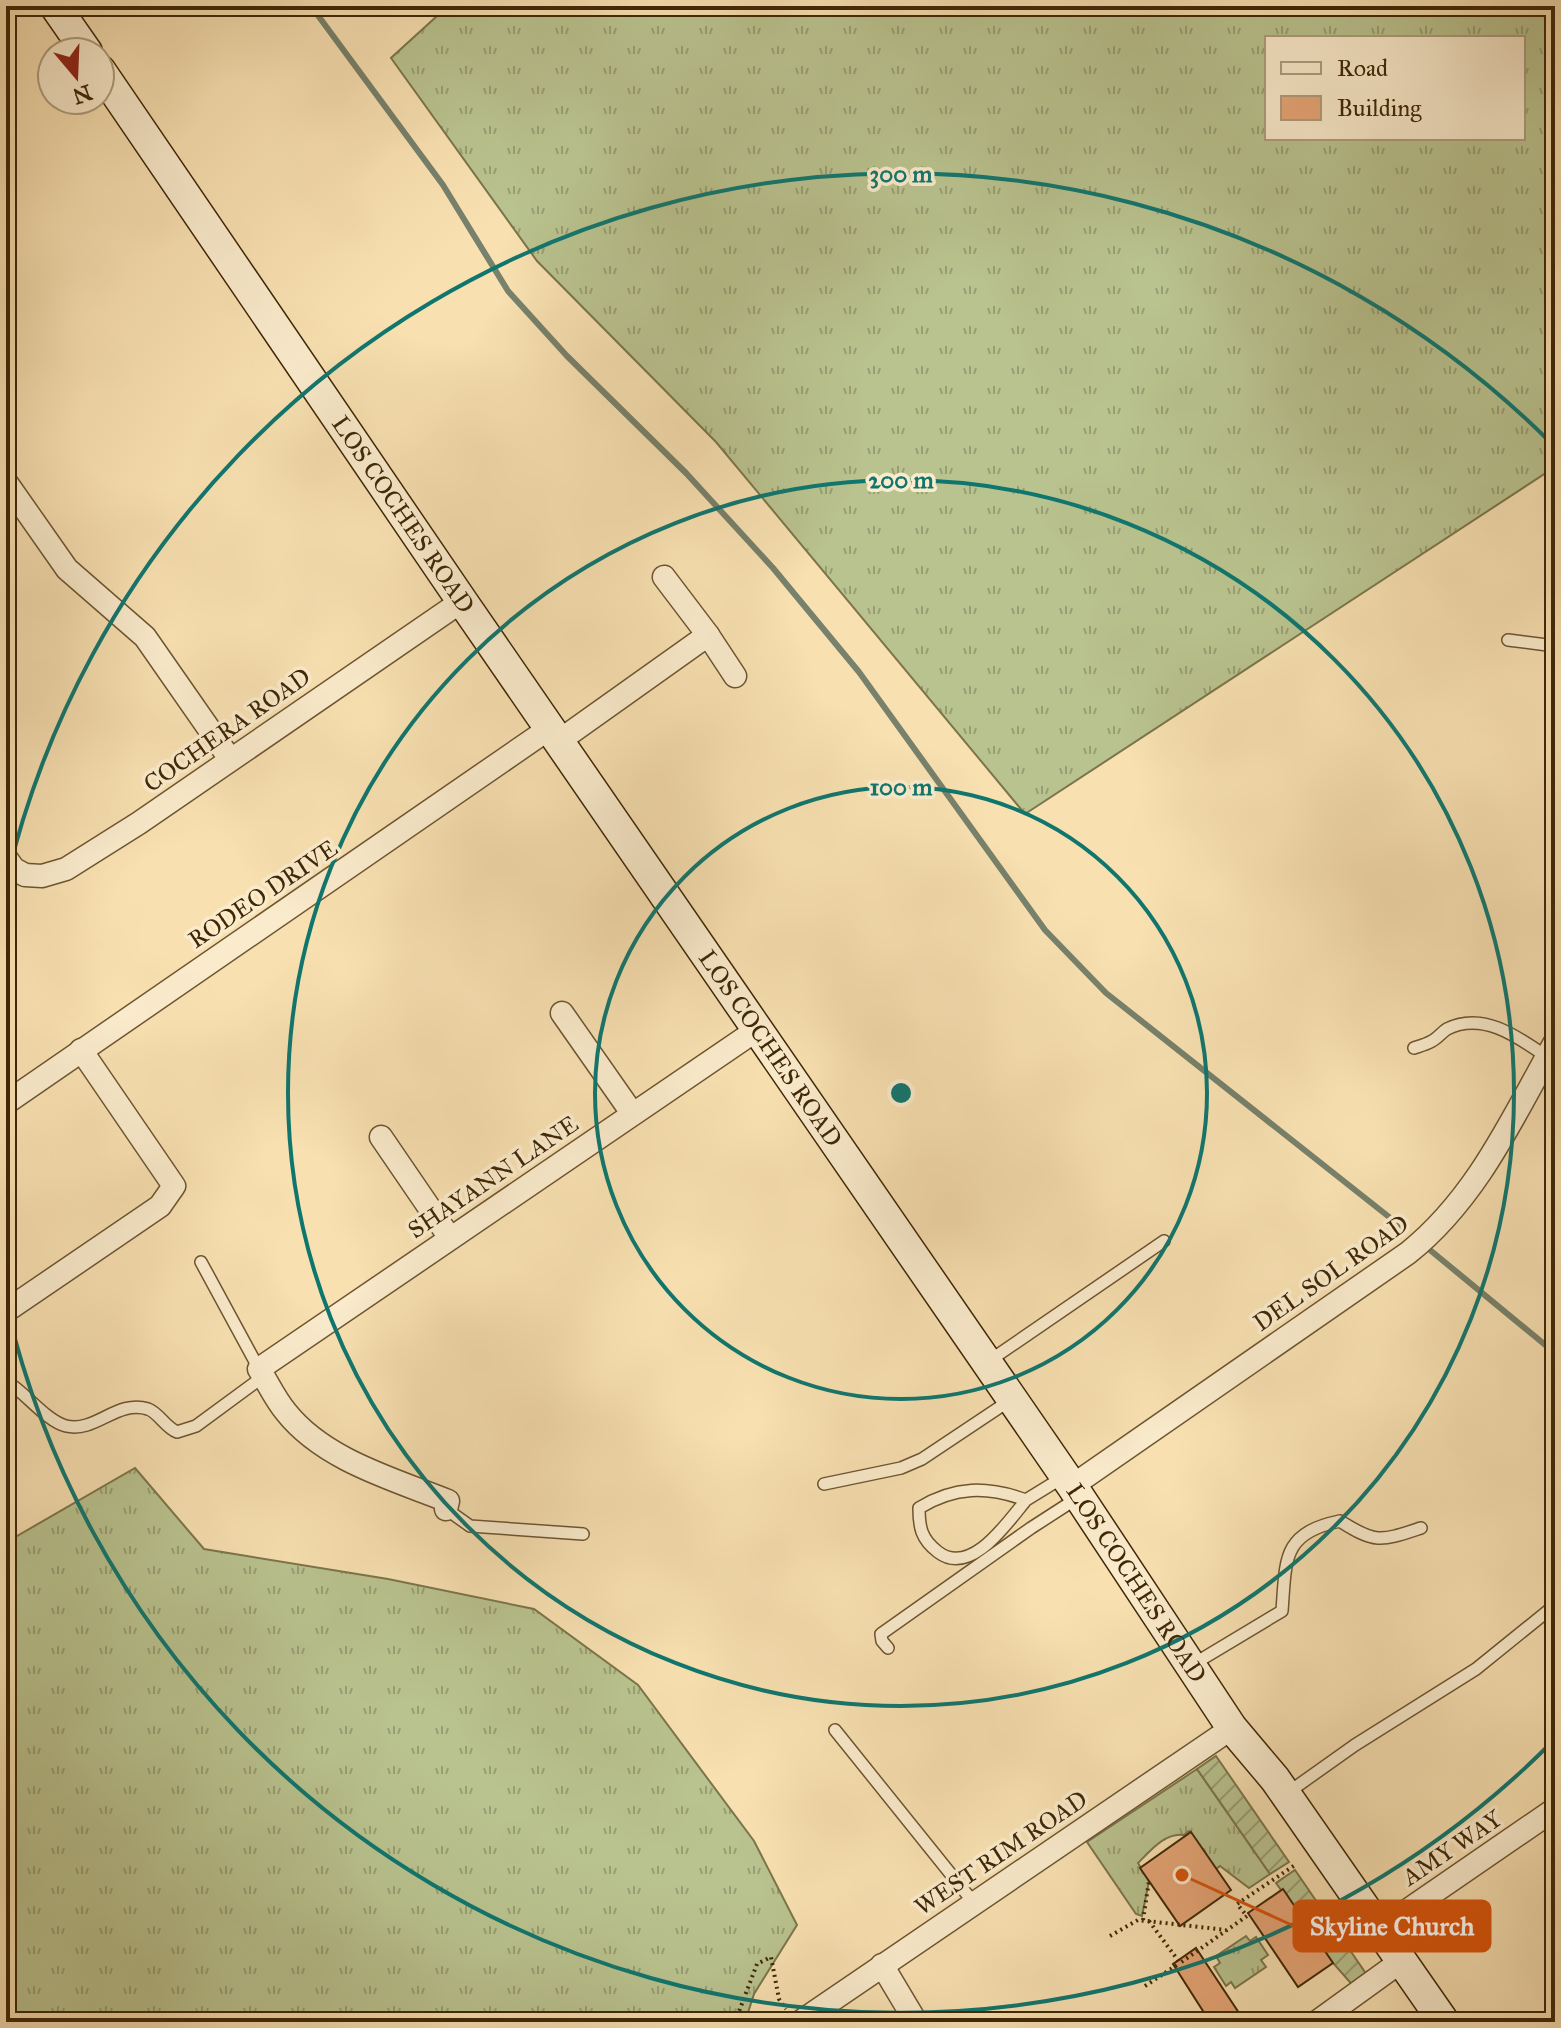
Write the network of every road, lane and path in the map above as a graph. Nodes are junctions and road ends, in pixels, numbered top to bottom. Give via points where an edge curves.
1 (55, 6) edge
2 (76, 36) edge
3 (116, 93) edge
4 (6, 482) edge
5 (664, 577) dead end
6 (462, 601) junction
7 (708, 635) junction
8 (1508, 640) dead end
9 (1555, 646) edge
10 (735, 676) dead end
11 (555, 735) junction
12 (230, 759) junction
13 (10, 864) edge
14 (562, 1013) dead end
15 (758, 1029) junction
16 (1414, 1048) dead end
17 (1551, 1049) edge
18 (81, 1050) junction
19 (6, 1103) edge
20 (632, 1113) junction
21 (381, 1137) dead end
22 (450, 1238) junction
23 (1164, 1241) dead end
24 (201, 1262) dead end
25 (6, 1311) edge
26 (987, 1362) junction
27 (262, 1372) junction
28 (6, 1381) edge
29 (1013, 1399) junction
30 (824, 1484) dead end
31 (1073, 1486) junction
32 (1026, 1500) junction
33 (446, 1509) joint
34 (1421, 1528) dead end
35 (583, 1534) dead end
36 (1554, 1606) edge
37 (888, 1648) dead end
38 (1191, 1666) junction
39 (1232, 1728) junction
40 (835, 1730) dead end
41 (1286, 1795) junction
42 (1555, 1809) edge
43 (1295, 1865) dead end
44 (1149, 1881) dead end
45 (974, 1903) junction
46 (1146, 1921) junction
47 (1227, 1930) junction
48 (1379, 1930) junction
49 (1110, 1936) dead end
50 (1400, 1962) junction
51 (1180, 1963) junction
52 (882, 1965) junction
53 (1145, 1986) dead end
54 (793, 2016) edge
55 (735, 2022) edge
56 (916, 2022) edge
57 (1317, 2022) edge
58 (1444, 2022) edge

1 - 2 main road
3 - 6 main road, LOS COCHES ROAD
4 - 12 street via 62,563 145,637
5 - 7 street
6 - 11 main road, LOS COCHES ROAD
6 - 12 street, COCHERA ROAD
7 - 10 street
7 - 11 street, RODEO DRIVE
8 - 9 lane
11 - 15 main road, LOS COCHES ROAD
11 - 18 street, RODEO DRIVE
12 - 13 street, COCHERA ROAD via 66,869 25,875
14 - 20 street
15 - 20 street, SHAYANN LANE
15 - 26 main road, LOS COCHES ROAD
16 - 17 lane via 1445,1030 1477,1023
17 - 31 street, DEL SOL ROAD via 1478,1178 1435,1232
18 - 19 street, RODEO DRIVE
18 - 25 street via 174,1186 160,1206
20 - 22 street, SHAYANN LANE
21 - 22 street
22 - 27 street, SHAYANN LANE
23 - 26 lane
24 - 27 lane
26 - 29 main road, LOS COCHES ROAD
27 - 28 lane via 196,1426 177,1432 152,1410 133,1406 84,1427 60,1424
27 - 33 street via 286,1412 317,1441 354,1463 448,1501
29 - 30 lane via 922,1459
29 - 31 main road, LOS COCHES ROAD
31 - 32 lane
31 - 37 lane via 1031,1528 881,1634
31 - 38 main road, LOS COCHES ROAD
32 - 32 lane via 1007,1493 958,1490 919,1508 919,1528 928,1544 945,1558 957,1560 1001,1531
33 - 35 lane via 470,1526
34 - 38 lane via 1387,1539 1366,1538 1340,1521 1316,1525 1294,1541 1282,1611
36 - 41 lane via 1476,1669
38 - 39 main road, LOS COCHES ROAD
39 - 41 main road, LOS COCHES ROAD
39 - 45 street, WEST RIM ROAD
40 - 45 lane
41 - 48 main road, LOS COCHES ROAD
42 - 48 street, AMY WAY
43 - 47 path via 1237,1904 1247,1916
44 - 46 path
45 - 52 street, WEST RIM ROAD
46 - 47 path
46 - 49 path
46 - 51 path
47 - 51 path
48 - 50 main road, LOS COCHES ROAD
50 - 57 street
50 - 58 main road, LOS COCHES ROAD
51 - 53 path
52 - 54 street, WEST RIM ROAD
52 - 56 street
54 - 55 path via 779,1999 771,1957 757,1964

